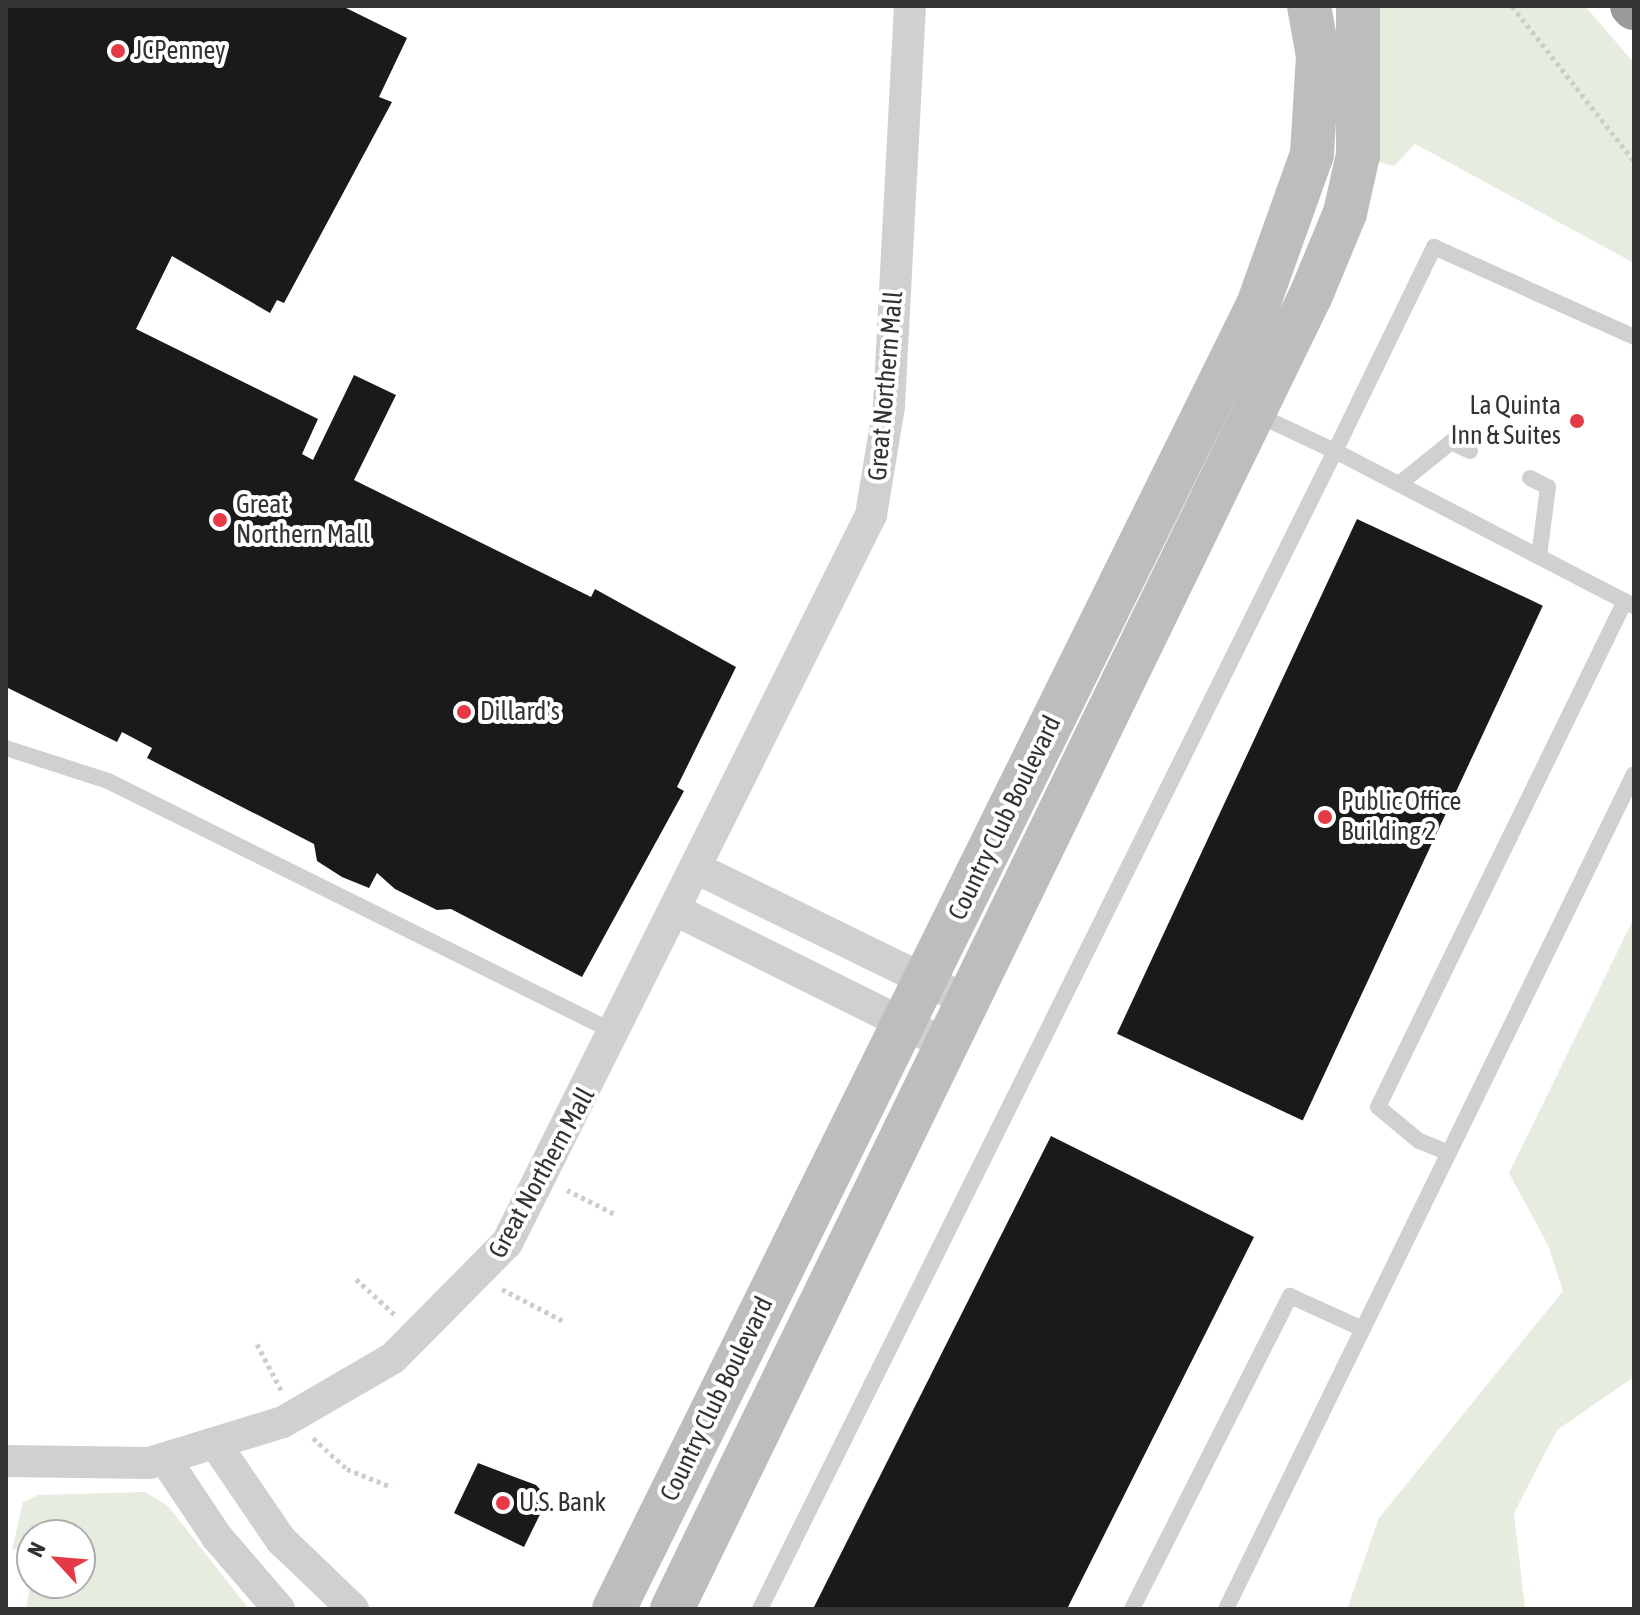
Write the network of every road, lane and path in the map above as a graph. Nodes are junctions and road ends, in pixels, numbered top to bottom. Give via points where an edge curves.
1 (910, 6) edge
2 (1309, 6) edge
3 (1358, 6) edge
4 (1512, 6) edge
5 (1634, 161) edge
6 (1634, 337) edge
7 (1234, 403) junction
8 (1335, 451) junction
9 (1470, 451) dead end
10 (1530, 478) dead end
11 (1399, 484) junction
12 (1539, 556) junction
13 (1630, 604) edge
14 (6, 748) edge
15 (1634, 774) edge
16 (698, 869) junction
17 (677, 911) junction
18 (925, 981) junction
19 (967, 1001) junction
20 (904, 1024) junction
21 (616, 1033) junction
22 (945, 1044) junction
23 (1449, 1153) junction
24 (544, 1179) junction
25 (615, 1214) dead end
26 (480, 1277) junction
27 (356, 1279) dead end
28 (563, 1321) dead end
29 (1363, 1329) junction
30 (418, 1337) junction
31 (217, 1446) junction
32 (165, 1459) junction
33 (6, 1461) edge
34 (279, 1609) edge
35 (353, 1609) edge
36 (614, 1609) edge
37 (672, 1609) edge
38 (760, 1609) edge
39 (1132, 1609) edge
40 (1226, 1609) edge

1 - 16 street, Great Northern Mall via 889,406 875,501
2 - 7 street, Country Club Boulevard via 1318,56 1312,154
3 - 7 street, Country Club Boulevard via 1363,113 1345,213
4 - 5 path
6 - 8 lane via 1434,247
7 - 8 lane
7 - 18 street, Country Club Boulevard
7 - 19 street, Country Club Boulevard
8 - 11 lane
8 - 38 lane
9 - 11 lane via 1451,442
10 - 12 lane via 1548,487
11 - 12 lane
12 - 13 lane
13 - 23 lane via 1378,1107 1419,1141
14 - 21 lane via 108,781
15 - 23 lane
16 - 17 street, Great Northern Mall
16 - 18 street
17 - 20 street
17 - 21 street, Great Northern Mall
18 - 19 street
18 - 20 street, Country Club Boulevard
19 - 22 street, Country Club Boulevard
20 - 22 street
20 - 36 street, Country Club Boulevard
21 - 24 street, Great Northern Mall
22 - 37 street, Country Club Boulevard
23 - 29 lane
24 - 25 path
24 - 26 street, Great Northern Mall
26 - 28 path
26 - 30 street, Great Northern Mall
27 - 30 path
29 - 39 lane via 1290,1296
29 - 40 lane
30 - 31 street, Great Northern Mall via 347,1389
31 - 32 street, Great Northern Mall
31 - 35 street via 281,1540
32 - 33 street, Great Northern Mall via 96,1466
32 - 34 street via 217,1537

